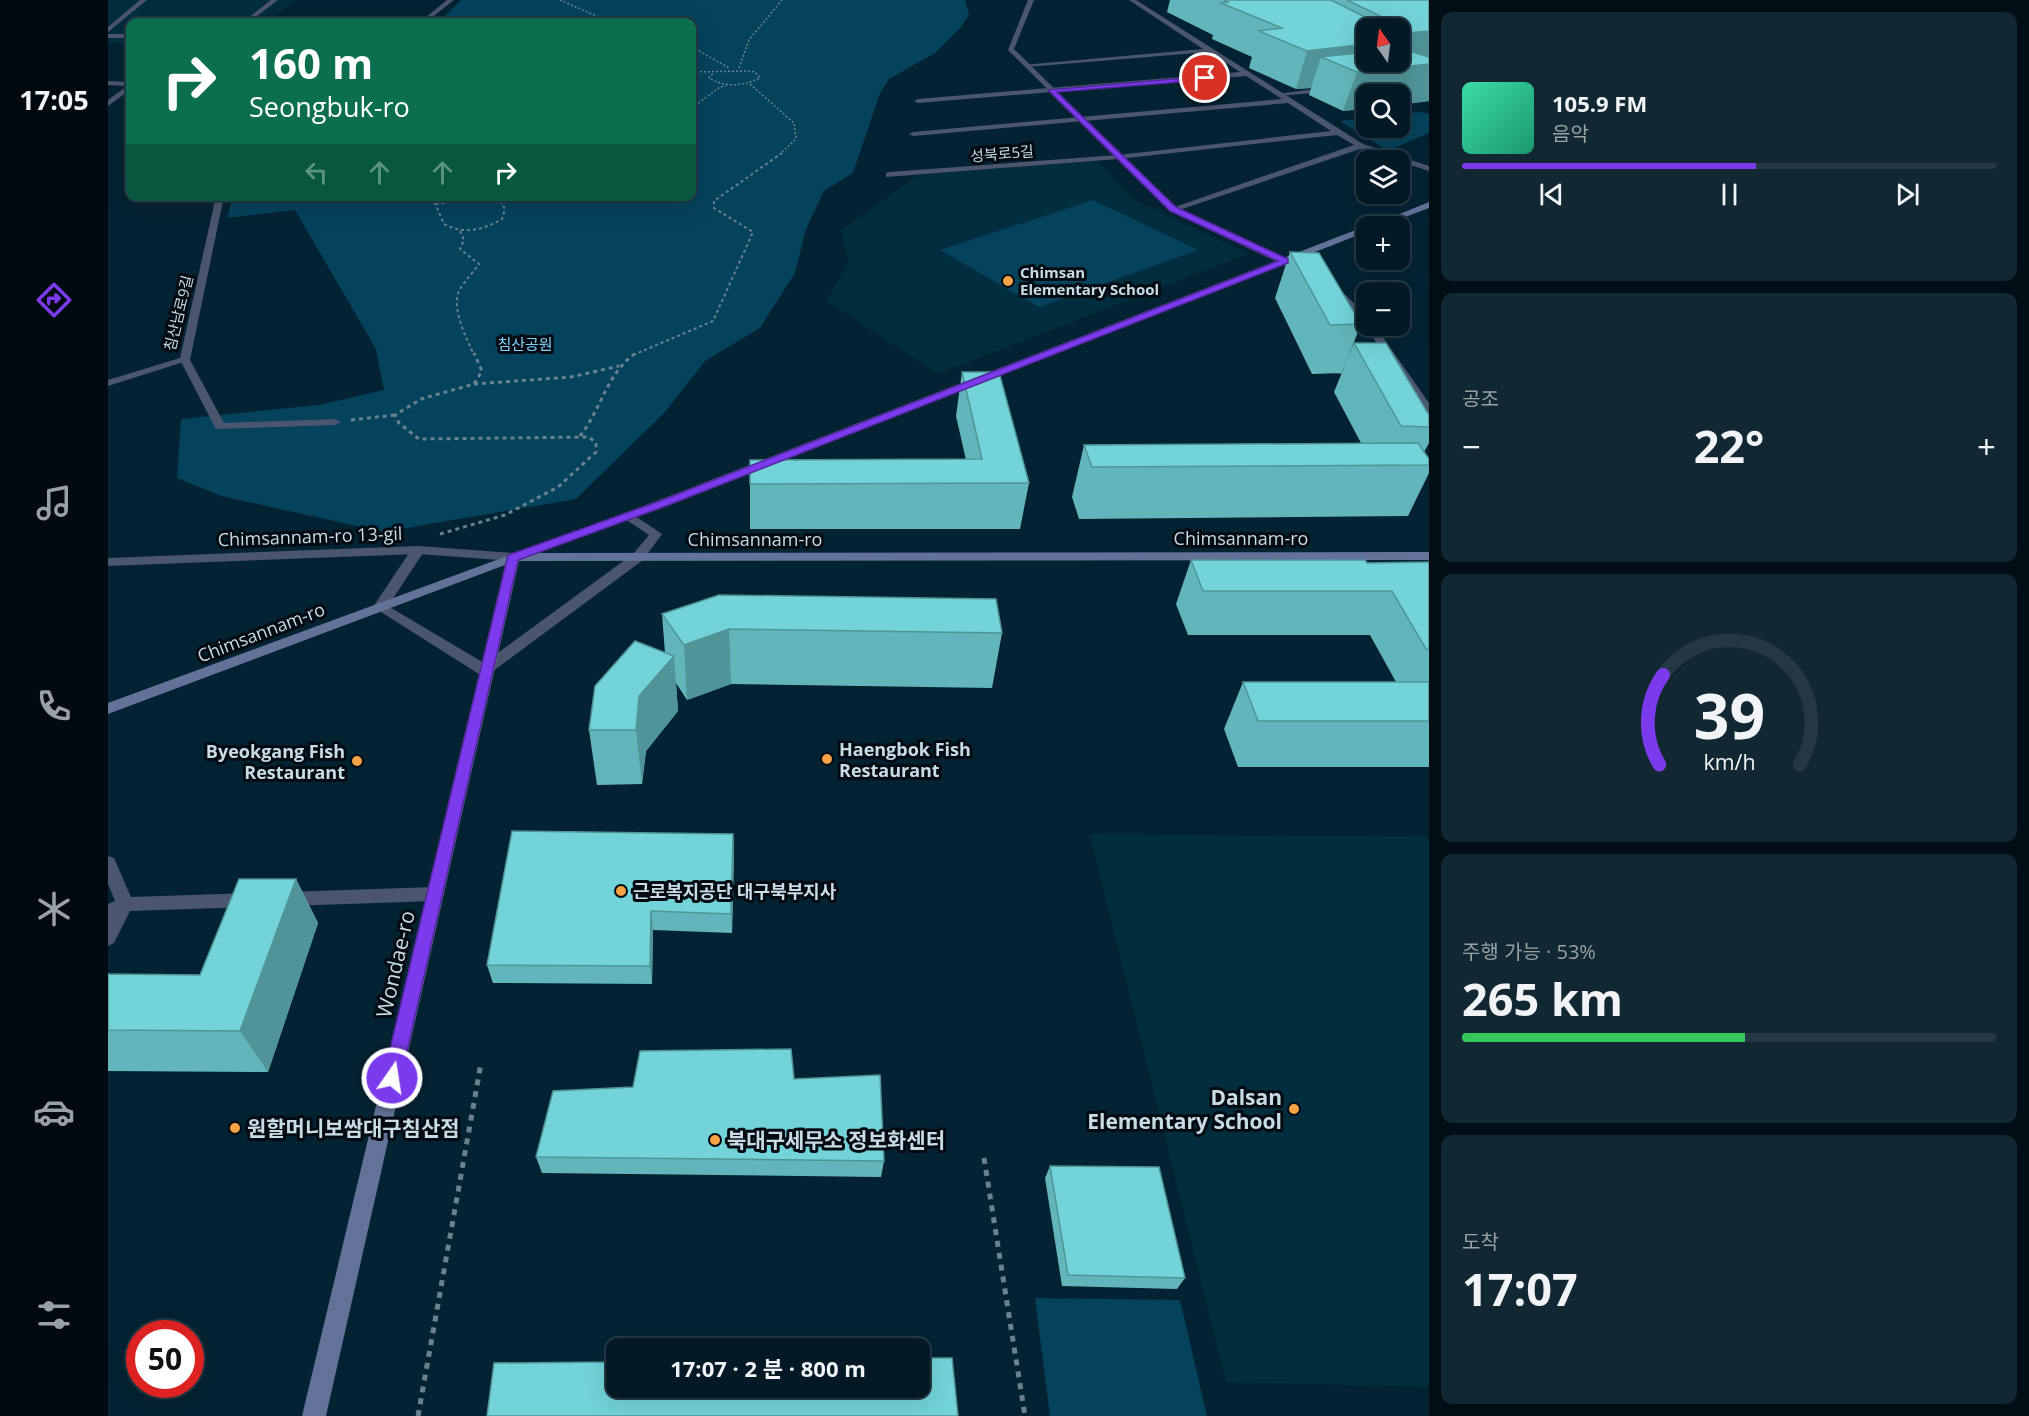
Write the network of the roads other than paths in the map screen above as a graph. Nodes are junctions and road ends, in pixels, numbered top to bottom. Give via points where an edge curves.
1 (144, 0) edge
2 (275, 0) edge
3 (451, 0) edge
4 (1030, 0) edge
5 (1132, 0) edge
6 (251, 18) edge
7 (428, 18) edge
8 (108, 30) edge
9 (108, 36) edge
10 (126, 36) edge
11 (1210, 50) junction
12 (1026, 65) junction
13 (1248, 74) junction
14 (108, 83) edge
15 (126, 85) edge
16 (1338, 88) edge
17 (126, 89) edge
18 (1052, 90) junction
19 (1280, 94) junction
20 (918, 101) dead end
21 (1290, 101) junction
22 (108, 104) edge
23 (1080, 120) junction
24 (1340, 132) junction
25 (913, 134) dead end
26 (1360, 146) junction
27 (1118, 157) junction
28 (1429, 169) edge
29 (889, 175) dead end
30 (219, 201) edge
31 (1429, 205) edge
32 (1173, 209) junction
33 (1400, 216) edge
34 (1356, 233) edge
35 (1285, 261) junction
36 (1305, 272) edge
37 (1324, 283) edge
38 (1356, 310) edge
39 (1378, 336) edge
40 (185, 360) junction
41 (108, 383) edge
42 (1429, 411) edge
43 (335, 422) road end
44 (629, 516) junction
45 (418, 550) junction
46 (1429, 556) edge
47 (513, 557) junction
48 (638, 557) junction
49 (108, 562) edge
50 (380, 607) junction
51 (487, 667) junction
52 (108, 709) edge
53 (108, 864) edge
54 (435, 894) junction
55 (125, 904) junction
56 (108, 912) edge
57 (108, 938) edge
58 (314, 1416) edge

1 - 8 street
2 - 6 street
3 - 7 street
4 - 12 street via 1010,48
5 - 11 street
9 - 10 street
11 - 12 street
11 - 13 street
12 - 18 street
13 - 18 street
13 - 19 street
14 - 15 street
16 - 19 street
17 - 22 street
18 - 20 street
18 - 23 street
19 - 21 street
21 - 23 street, 성북로5길
21 - 24 street
23 - 25 street, 성북로5길
23 - 27 street
24 - 26 street
24 - 27 street, 성북로5길
26 - 28 street
26 - 32 street
27 - 29 street, 성북로5길
27 - 32 street
30 - 40 street, 침산남로9길
31 - 33 main road
32 - 35 street
34 - 35 main road
35 - 36 street
35 - 44 main road
37 - 38 street
39 - 42 street
40 - 41 street, 침산남로9길
40 - 43 street via 220,427
44 - 47 main road
44 - 48 street via 656,534
45 - 47 street, Chimsannam-ro 13-gil
45 - 49 street, Chimsannam-ro 13-gil
45 - 50 street
46 - 48 main road, Chimsannam-ro
47 - 48 main road, Chimsannam-ro
47 - 50 main road, Chimsannam-ro
47 - 51 main road, Wondae-ro
48 - 51 street
50 - 51 street via 484,670
50 - 52 main road, Chimsannam-ro
51 - 54 main road, Wondae-ro
53 - 55 street
54 - 55 street
54 - 58 main road, Wondae-ro
55 - 56 street
55 - 57 street

